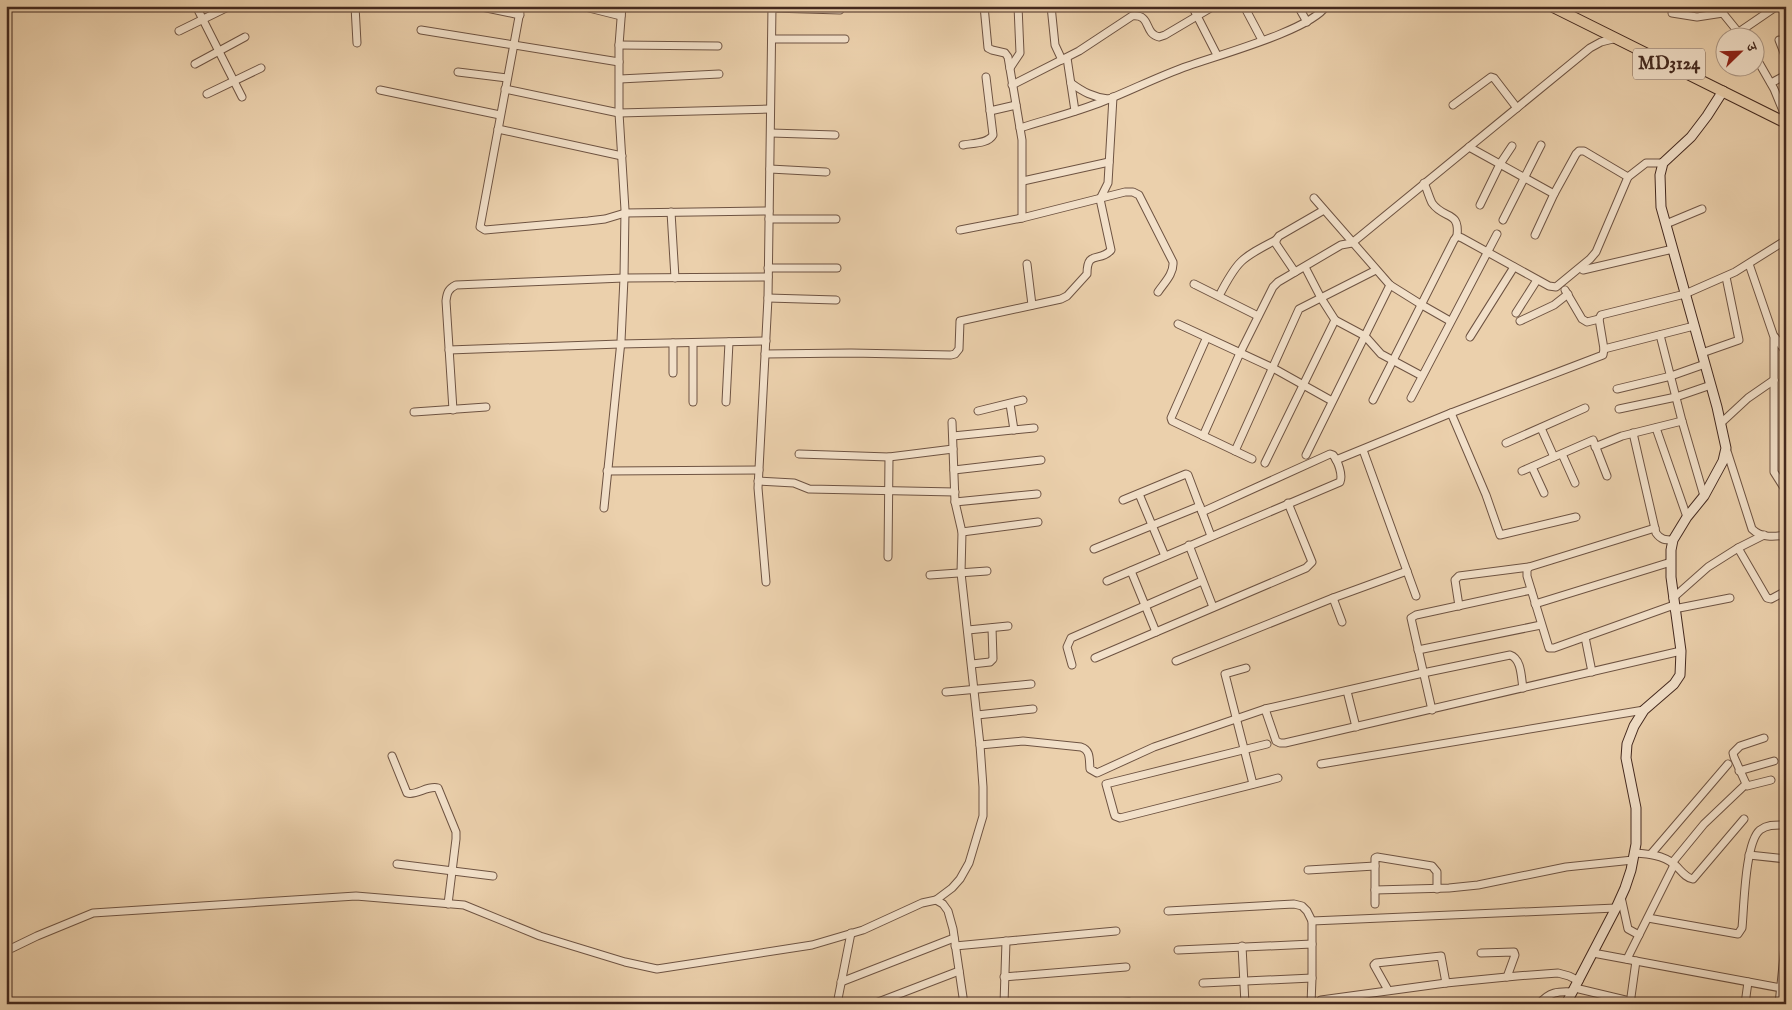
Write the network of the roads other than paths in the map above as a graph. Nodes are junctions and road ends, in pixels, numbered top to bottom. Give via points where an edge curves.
1 (196, 6) edge
2 (230, 6) edge
3 (355, 6) edge
4 (477, 6) edge
5 (522, 6) edge
6 (581, 6) edge
7 (622, 6) edge
8 (984, 6) edge
9 (1018, 6) edge
10 (1051, 6) edge
11 (1192, 6) edge
12 (1214, 6) edge
13 (1244, 6) edge
14 (1298, 6) edge
15 (1326, 6) edge
16 (1553, 6) edge
17 (1717, 6) edge
18 (1777, 6) edge
19 (772, 7) edge
20 (840, 10) dead end
21 (1672, 13) dead end
22 (1723, 13) junction
23 (520, 15) junction
24 (620, 16) junction
25 (1197, 16) junction
26 (202, 20) junction
27 (1307, 22) junction
28 (1735, 28) edge
29 (1750, 28) edge
30 (421, 30) dead end
31 (179, 31) dead end
32 (245, 37) dead end
33 (1618, 38) junction
34 (772, 39) junction
35 (845, 39) dead end
36 (1262, 40) junction
37 (1779, 40) dead end
38 (357, 43) dead end
39 (513, 45) junction
40 (619, 45) junction
41 (718, 46) dead end
42 (219, 52) junction
43 (1218, 56) junction
44 (1786, 58) edge
45 (1064, 59) junction
46 (619, 62) junction
47 (195, 64) dead end
48 (261, 68) dead end
49 (1010, 68) junction
50 (1764, 71) edge
51 (458, 72) dead end
52 (719, 74) dead end
53 (1786, 75) edge
54 (986, 77) dead end
55 (507, 78) junction
56 (620, 79) junction
57 (234, 81) junction
58 (1071, 83) junction
59 (1771, 83) junction
60 (1012, 85) junction
61 (505, 89) junction
62 (380, 90) dead end
63 (1723, 91) junction
64 (207, 94) dead end
65 (242, 97) dead end
66 (1111, 98) junction
67 (1016, 105) junction
68 (1453, 105) dead end
69 (1517, 108) junction
70 (770, 110) junction
71 (990, 111) junction
72 (1076, 111) junction
73 (619, 113) junction
74 (500, 115) junction
75 (1786, 118) edge
76 (1786, 123) edge
77 (1020, 128) junction
78 (498, 129) junction
79 (771, 133) junction
80 (835, 135) dead end
81 (962, 145) dead end
82 (1541, 145) dead end
83 (1512, 146) dead end
84 (1469, 147) junction
85 (622, 156) junction
86 (1109, 162) junction
87 (1663, 163) junction
88 (1500, 164) junction
89 (770, 169) junction
90 (826, 172) dead end
91 (1628, 177) junction
92 (1525, 178) junction
93 (1023, 181) junction
94 (1424, 183) junction
95 (1554, 194) junction
96 (1314, 198) dead end
97 (1100, 199) junction
98 (1480, 205) dead end
99 (1702, 209) dead end
100 (769, 210) junction
101 (1324, 210) junction
102 (625, 212) junction
103 (672, 212) junction
104 (1022, 218) junction
105 (769, 219) junction
106 (836, 220) dead end
107 (1503, 220) dead end
108 (1666, 224) junction
109 (960, 230) dead end
110 (1497, 234) dead end
111 (1535, 235) dead end
112 (1457, 236) junction
113 (1276, 240) junction
114 (1786, 240) edge
115 (1352, 243) junction
116 (1673, 249) junction
117 (1487, 252) junction
118 (1027, 264) dead end
119 (1749, 264) junction
120 (1305, 267) junction
121 (1514, 267) junction
122 (768, 268) junction
123 (837, 268) dead end
124 (1376, 270) junction
125 (1583, 270) dead end
126 (1295, 272) junction
127 (1726, 277) junction
128 (624, 278) junction
129 (675, 278) junction
130 (768, 278) junction
131 (1538, 280) junction
132 (1194, 284) dead end
133 (1390, 284) junction
134 (1158, 292) dead end
135 (1686, 294) junction
136 (1219, 296) junction
137 (768, 298) junction
138 (1321, 298) junction
139 (836, 300) dead end
140 (1032, 305) junction
141 (1422, 305) junction
142 (1516, 313) dead end
143 (1258, 316) junction
144 (1599, 319) junction
145 (1334, 320) junction
146 (1520, 320) dead end
147 (1450, 321) junction
148 (1178, 324) dead end
149 (1694, 326) junction
150 (1660, 335) junction
151 (1365, 336) junction
152 (1470, 337) dead end
153 (1774, 337) junction
154 (1206, 338) junction
155 (766, 341) junction
156 (729, 342) junction
157 (673, 343) junction
158 (693, 343) junction
159 (620, 344) junction
160 (1604, 348) junction
161 (449, 350) junction
162 (1786, 352) edge
163 (1240, 353) junction
164 (1702, 353) junction
165 (765, 354) junction
166 (1392, 361) junction
167 (1705, 364) junction
168 (1273, 368) junction
169 (673, 373) dead end
170 (1422, 376) junction
171 (1671, 376) junction
172 (1774, 380) junction
173 (1302, 385) junction
174 (1711, 385) junction
175 (1617, 389) dead end
176 (1676, 397) junction
177 (1411, 398) dead end
178 (1023, 400) dead end
179 (1372, 400) dead end
180 (1332, 401) junction
181 (693, 402) dead end
182 (726, 402) dead end
183 (1010, 404) junction
184 (486, 407) dead end
185 (1585, 408) dead end
186 (453, 410) junction
187 (1619, 410) dead end
188 (978, 411) dead end
189 (414, 412) dead end
190 (1451, 413) junction
191 (1682, 421) junction
192 (952, 422) dead end
193 (1721, 423) junction
194 (1034, 428) dead end
195 (1540, 428) junction
196 (1656, 428) junction
197 (1014, 430) junction
198 (1633, 434) junction
199 (952, 436) junction
200 (1203, 436) junction
201 (1506, 443) dead end
202 (1596, 447) junction
203 (1726, 448) junction
204 (953, 449) junction
205 (1363, 450) junction
206 (1235, 451) junction
207 (799, 454) dead end
208 (1562, 454) junction
209 (1306, 455) dead end
210 (889, 457) junction
211 (1554, 457) junction
212 (1041, 460) dead end
213 (1252, 460) dead end
214 (1336, 460) junction
215 (1264, 463) dead end
216 (1532, 467) junction
217 (759, 470) junction
218 (954, 470) junction
219 (607, 471) junction
220 (1522, 471) dead end
221 (1608, 476) dead end
222 (758, 481) junction
223 (1575, 483) dead end
224 (888, 491) junction
225 (1786, 491) edge
226 (955, 492) junction
227 (1544, 493) dead end
228 (1037, 494) dead end
229 (1139, 494) junction
230 (1704, 496) junction
231 (1123, 500) dead end
232 (955, 502) junction
233 (1288, 503) junction
234 (604, 508) dead end
235 (1201, 509) junction
236 (1576, 517) dead end
237 (1687, 517) junction
238 (1038, 522) dead end
239 (1151, 525) junction
240 (1655, 528) junction
241 (962, 532) junction
242 (1764, 535) junction
243 (1786, 535) edge
244 (1211, 536) junction
245 (1673, 540) junction
246 (1189, 545) junction
247 (1738, 548) junction
248 (1094, 549) dead end
249 (1165, 556) junction
250 (888, 557) dead end
251 (1671, 562) junction
252 (1529, 567) junction
253 (987, 571) dead end
254 (1131, 571) junction
255 (1406, 571) junction
256 (961, 573) junction
257 (930, 575) dead end
258 (1107, 581) dead end
259 (1202, 581) junction
260 (766, 582) dead end
261 (1531, 590) junction
262 (1786, 591) edge
263 (1416, 596) dead end
264 (1333, 598) junction
265 (1730, 598) dead end
266 (1535, 604) junction
267 (1674, 604) junction
268 (1145, 606) junction
269 (1459, 606) junction
270 (1213, 607) junction
271 (1342, 622) dead end
272 (1541, 625) junction
273 (1008, 626) dead end
274 (992, 628) junction
275 (968, 630) junction
276 (1156, 632) junction
277 (1585, 637) junction
278 (1418, 650) junction
279 (1681, 651) junction
280 (1095, 658) dead end
281 (1176, 661) dead end
282 (972, 664) junction
283 (1072, 665) dead end
284 (1246, 668) dead end
285 (1592, 672) junction
286 (1423, 673) junction
287 (1031, 684) dead end
288 (1523, 688) junction
289 (975, 690) junction
290 (1347, 691) junction
291 (946, 692) dead end
292 (1033, 709) dead end
293 (1265, 709) junction
294 (1432, 710) junction
295 (1644, 710) junction
296 (977, 715) junction
297 (1236, 719) junction
298 (1356, 727) junction
299 (1764, 738) dead end
300 (1267, 744) dead end
301 (980, 745) junction
302 (1245, 750) junction
303 (392, 756) dead end
304 (1774, 761) dead end
305 (1321, 764) dead end
306 (1728, 764) dead end
307 (1739, 771) junction
308 (1278, 778) dead end
309 (1771, 780) dead end
310 (1253, 784) junction
311 (1746, 784) junction
312 (1744, 819) dead end
313 (1786, 825) edge
314 (1651, 854) junction
315 (1749, 855) junction
316 (1634, 856) junction
317 (1786, 858) edge
318 (398, 864) dead end
319 (1673, 864) junction
320 (1375, 866) junction
321 (452, 870) junction
322 (1308, 870) dead end
323 (493, 876) dead end
324 (1437, 888) junction
325 (1375, 890) junction
326 (1621, 897) junction
327 (936, 900) junction
328 (448, 904) junction
329 (1375, 904) dead end
330 (1616, 908) junction
331 (1168, 911) dead end
332 (1648, 918) junction
333 (1312, 921) junction
334 (1116, 932) dead end
335 (851, 933) junction
336 (1639, 935) junction
337 (1786, 936) edge
338 (954, 938) junction
339 (1006, 941) junction
340 (1312, 944) junction
341 (955, 946) junction
342 (1242, 946) junction
343 (7, 950) edge
344 (1178, 950) dead end
345 (1785, 951) edge
346 (1481, 953) dead end
347 (1593, 953) junction
348 (1627, 960) junction
349 (1636, 961) junction
350 (1126, 968) dead end
351 (959, 971) junction
352 (1004, 977) junction
353 (1507, 977) junction
354 (1312, 978) junction
355 (1784, 978) edge
356 (1244, 981) junction
357 (841, 982) junction
358 (1748, 982) junction
359 (1203, 983) dead end
360 (1446, 983) junction
361 (1576, 987) junction
362 (1781, 988) junction
363 (1388, 990) junction
364 (1321, 1000) dead end
365 (1613, 1000) edge
366 (1129, 1002) dead end
367 (1631, 1002) edge
368 (837, 1004) edge
369 (873, 1004) edge
370 (964, 1004) edge
371 (1004, 1004) edge
372 (1105, 1004) edge
373 (1244, 1004) edge
374 (1311, 1004) edge
375 (1539, 1004) edge
376 (1566, 1004) edge
377 (1642, 1004) edge
378 (1745, 1004) edge
379 (1779, 1004) edge

1 - 26 street
2 - 26 street
3 - 38 street
4 - 23 street
5 - 23 street
6 - 24 street
7 - 24 street
8 - 49 street via 988,48 1005,53
9 - 49 street via 1020,53
10 - 45 street via 1054,38
11 - 25 street
12 - 25 street
13 - 36 street
14 - 27 street
15 - 27 street
16 - 33 main road, MD3124
17 - 22 street
18 - 29 street
19 - 20 street
19 - 34 street
21 - 22 street via 1698,17
22 - 28 street
23 - 39 street
24 - 40 street
25 - 43 street
25 - 45 street via 1159,37 1151,33 1144,18 1132,16
26 - 31 street
26 - 42 street
27 - 36 street
30 - 39 street
32 - 42 street
33 - 63 main road, MD3124
33 - 69 street via 1590,48
34 - 35 street
34 - 70 street
36 - 43 street
37 - 44 street
39 - 46 street
39 - 55 street
40 - 41 street
40 - 46 street
42 - 47 street
42 - 57 street
43 - 66 street
45 - 58 street
45 - 60 street
46 - 56 street
48 - 57 street
49 - 60 street
50 - 59 street
51 - 55 street
52 - 56 street
53 - 59 street
54 - 71 street
55 - 61 street
56 - 73 street
57 - 64 street
57 - 65 street
58 - 66 street via 1094,97
58 - 72 street
59 - 75 street
60 - 67 street
61 - 73 street
61 - 74 street
62 - 74 street
63 - 76 main road, MD3124
63 - 87 main road via 1691,136
66 - 72 street
66 - 86 street
67 - 71 street
67 - 77 street
68 - 69 street via 1491,77
69 - 84 street
70 - 73 street
70 - 79 street
71 - 81 street via 992,138
72 - 77 street
73 - 85 street
74 - 78 street
77 - 93 street
78 - 85 street
78 - 102 street via 480,227 485,230 588,221
79 - 80 street
79 - 89 street
82 - 92 street
83 - 88 street
84 - 88 street
84 - 94 street
85 - 102 street
86 - 93 street
86 - 97 street via 1108,182
87 - 91 street via 1646,163
87 - 108 main road via 1660,186
88 - 92 street
88 - 98 street
89 - 90 street
89 - 100 street
91 - 95 street via 1579,151
91 - 131 street via 1590,260 1556,286
92 - 95 street
92 - 107 street
93 - 104 street
94 - 112 street via 1432,203 1457,221
94 - 115 street
95 - 111 street
96 - 101 street
97 - 104 street
97 - 134 street via 1125,192 1139,195 1173,262 1174,268
97 - 140 street via 1111,250 1087,262 1087,274 1067,296
99 - 108 street
100 - 103 street
100 - 105 street
101 - 113 street
101 - 115 street
102 - 103 street
102 - 128 street
103 - 129 street
104 - 109 street
105 - 106 street
105 - 122 street
108 - 116 main road
110 - 117 street
112 - 117 street
112 - 141 street
113 - 126 street
113 - 136 street via 1240,261
114 - 119 street
115 - 120 street via 1341,245
115 - 124 street
116 - 125 street
116 - 135 main road
117 - 121 street
117 - 147 street
118 - 140 street
119 - 127 street
119 - 153 street
120 - 126 street
120 - 138 street
121 - 131 street
121 - 152 street
122 - 123 street
122 - 130 street
124 - 133 street
124 - 138 street
126 - 143 street via 1273,287
127 - 135 street
127 - 164 street via 1739,340
128 - 129 street
128 - 159 street
128 - 161 street via 456,285 447,294
129 - 130 street
130 - 137 street
131 - 142 street
132 - 136 street
133 - 141 street
133 - 151 street
135 - 144 street via 1613,311
135 - 149 main road
136 - 143 street
137 - 139 street
137 - 155 street
138 - 145 street
138 - 168 street via 1299,310
140 - 165 street via 960,321 959,349 951,355
141 - 147 street
141 - 166 street
143 - 163 street
144 - 146 street via 1587,322 1582,319 1567,292 1554,306
144 - 160 street
145 - 151 street
145 - 173 street
147 - 170 street
148 - 154 street
149 - 150 street
149 - 164 main road
150 - 160 street
150 - 171 street
151 - 166 street via 1376,350
151 - 180 street
153 - 162 street
153 - 172 street
154 - 163 street
154 - 200 street via 1171,418
155 - 156 street
155 - 165 street
156 - 158 street
156 - 182 street
157 - 158 street
157 - 159 street
157 - 169 street
158 - 181 street
159 - 161 street
159 - 219 street
160 - 190 street via 1603,355
161 - 186 street
163 - 168 street
163 - 200 street
164 - 167 main road
165 - 217 street
166 - 170 street
166 - 179 street
167 - 171 street
167 - 174 main road
168 - 173 street
168 - 206 street
170 - 177 street
171 - 175 street
171 - 176 street
172 - 193 street
172 - 225 street via 1774,472
173 - 180 street
173 - 215 street
174 - 176 street
174 - 193 main road
176 - 187 street
176 - 191 street
178 - 183 street
180 - 209 street
183 - 188 street
183 - 197 street
184 - 186 street
185 - 195 street
186 - 189 street
190 - 205 street
190 - 236 street via 1500,535
191 - 196 street
191 - 230 street
192 - 199 street
193 - 203 main road
194 - 197 street
195 - 201 street
195 - 211 street
196 - 198 street
196 - 237 street
197 - 199 street
198 - 202 street
198 - 240 street
199 - 204 street
200 - 206 street
202 - 208 street via 1593,440
202 - 221 street
203 - 230 main road via 1723,461
203 - 242 street via 1752,529
204 - 210 street
204 - 218 street
205 - 214 street
205 - 255 street
206 - 213 street
207 - 210 street
208 - 211 street
208 - 223 street
210 - 224 street
211 - 216 street
212 - 218 street
214 - 233 street via 1342,477 1340,482
214 - 235 street via 1330,454
216 - 220 street
216 - 227 street
217 - 219 street
217 - 222 street
218 - 226 street
219 - 234 street
222 - 224 street via 794,483 809,489
222 - 260 street
224 - 226 street
224 - 250 street
226 - 232 street
228 - 232 street
229 - 231 street
229 - 235 street via 1186,474
229 - 239 street
230 - 237 main road
232 - 241 street
233 - 244 street
233 - 270 street via 1312,562 1310,565
235 - 239 street
235 - 244 street
237 - 245 main road
238 - 241 street
239 - 248 street
239 - 249 street
240 - 245 street via 1659,538
240 - 252 street
241 - 256 street
242 - 243 street
242 - 247 street
244 - 246 street
245 - 251 main road
246 - 249 street
246 - 259 street
247 - 262 street via 1768,598
247 - 267 street via 1708,567
249 - 254 street
251 - 266 street
251 - 267 main road
252 - 261 street via 1526,570
252 - 269 street via 1459,576 1455,580
253 - 256 street
254 - 258 street
254 - 268 street
255 - 263 street
255 - 264 street
256 - 257 street
256 - 275 street
259 - 268 street
259 - 270 street
261 - 266 street
261 - 269 street
264 - 271 street
264 - 281 street
265 - 267 street
266 - 272 street
267 - 277 street
267 - 279 main road
268 - 276 street
268 - 283 street via 1071,638 1067,647
269 - 278 street via 1411,618
270 - 276 street
272 - 277 street via 1549,648
272 - 278 street
273 - 274 street
274 - 275 street
274 - 282 street via 993,659
275 - 282 street
276 - 280 street
277 - 285 street
278 - 286 street
279 - 285 street
279 - 295 main road via 1678,679
282 - 289 street
284 - 297 street via 1225,674
285 - 288 street
286 - 288 street via 1510,655 1518,661
286 - 290 street
286 - 294 street
287 - 289 street
288 - 294 street
289 - 291 street
289 - 296 street
290 - 293 street
290 - 298 street
292 - 296 street
293 - 297 street
293 - 298 street via 1276,741 1280,743
294 - 298 street
295 - 305 street
295 - 316 main road via 1627,744 1626,758 1636,808
296 - 301 street
297 - 301 street via 1154,747 1097,773 1090,769 1088,752 1082,747 1023,741
297 - 302 street
299 - 307 street via 1736,749 1734,758
300 - 302 street
301 - 327 street via 981,825 960,879
302 - 310 street
302 - 310 street via 1106,786 1114,813 1120,818
303 - 321 street via 407,793 433,787 440,790 456,832
304 - 307 street
306 - 314 street
307 - 311 street
308 - 310 street
309 - 311 street
311 - 319 street via 1704,824
312 - 319 street via 1695,878 1690,879
313 - 315 street via 1770,825 1760,830 1753,838
314 - 316 street
314 - 319 street
315 - 317 street
315 - 332 street via 1742,928 1738,934
316 - 324 street via 1566,866 1491,884
316 - 326 main road
318 - 321 street
319 - 332 street
320 - 322 street
320 - 324 street via 1375,858 1380,856 1432,866 1437,872
320 - 325 street
321 - 323 street
321 - 328 street
324 - 325 street
325 - 329 street
326 - 330 main road
326 - 336 street via 1628,929
327 - 335 street
327 - 338 street via 948,911
328 - 335 street via 472,908 540,936 657,969 812,945
328 - 343 street via 356,896 98,913
330 - 333 street
330 - 347 main road
331 - 333 street via 1294,904 1302,906
332 - 336 street
333 - 340 street
334 - 339 street
335 - 357 street
336 - 348 street
337 - 345 street
338 - 341 street
338 - 357 street
339 - 341 street
339 - 352 street
340 - 342 street
340 - 354 street
341 - 351 street
342 - 344 street
342 - 356 street
345 - 355 street
346 - 353 street via 1514,952
347 - 348 street
347 - 361 main road
348 - 349 street
349 - 358 street
349 - 367 street
350 - 352 street
351 - 369 street
351 - 370 street
352 - 371 street
353 - 360 street
353 - 361 street via 1558,974 1569,976
354 - 356 street
354 - 374 street
355 - 362 street
356 - 359 street
356 - 373 street
357 - 368 street
358 - 362 street
358 - 378 street
360 - 363 street
360 - 363 street via 1441,956 1376,963 1374,965
361 - 365 street
361 - 375 street via 1549,993
361 - 376 main road
362 - 379 street
363 - 364 street
365 - 367 street
366 - 372 street
367 - 377 street

